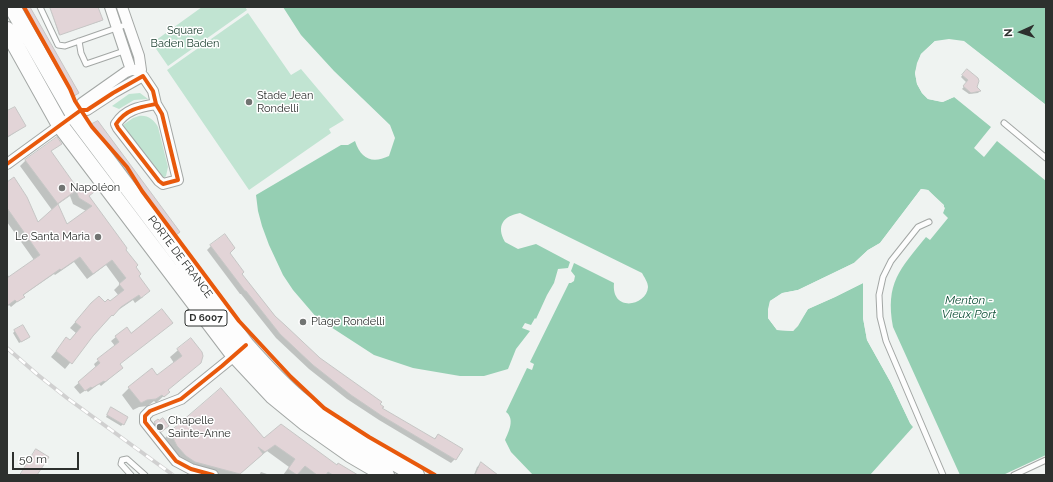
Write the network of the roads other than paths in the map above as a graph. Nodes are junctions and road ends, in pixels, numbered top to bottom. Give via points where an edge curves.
1 (12, 7) edge
2 (40, 7) edge
3 (110, 7) edge
4 (122, 7) edge
5 (128, 24) junction
6 (117, 27) junction
7 (7, 30) edge
8 (79, 41) junction
9 (124, 50) junction
10 (128, 71) junction
11 (142, 73) junction
12 (156, 104) junction
13 (77, 113) junction
14 (1004, 123) dead end
15 (60, 125) junction
16 (1046, 158) edge
17 (7, 164) edge
18 (929, 222) dead end
19 (240, 350) junction
20 (1046, 460) edge
21 (131, 475) edge
22 (145, 475) edge
23 (213, 475) edge
24 (386, 475) edge
25 (416, 475) edge
26 (943, 475) edge
27 (1014, 475) edge

1 - 13 main road, PORTE DE FRANCE / D 6007
2 - 8 lane via 58,45 65,46
3 - 6 street
4 - 5 street
5 - 6 lane
5 - 11 street
6 - 8 lane
6 - 9 street
7 - 15 main road, PORTE DE FRANCE / D 6007
8 - 9 lane via 86,64
9 - 10 street
10 - 11 street
10 - 13 street via 82,103
11 - 12 street via 153,91
11 - 13 street via 87,110
12 - 12 street via 134,108 116,124 159,181 166,184 178,180 162,114
13 - 15 street
13 - 19 main road, PORTE DE FRANCE / D 6007
14 - 16 lane
15 - 17 street
15 - 19 main road, PORTE DE FRANCE / D 6007
18 - 26 lane via 918,227 891,261 883,277 879,296 880,317 886,341
19 - 23 street via 181,399 150,411 145,416 145,422 174,464
19 - 24 main road, PORTE DE FRANCE / D 6007 via 273,396 327,439
19 - 25 main road, PORTE DE FRANCE / D 6007 via 261,362 298,398 356,440
20 - 27 lane
21 - 22 lane via 121,464 122,460 127,459

